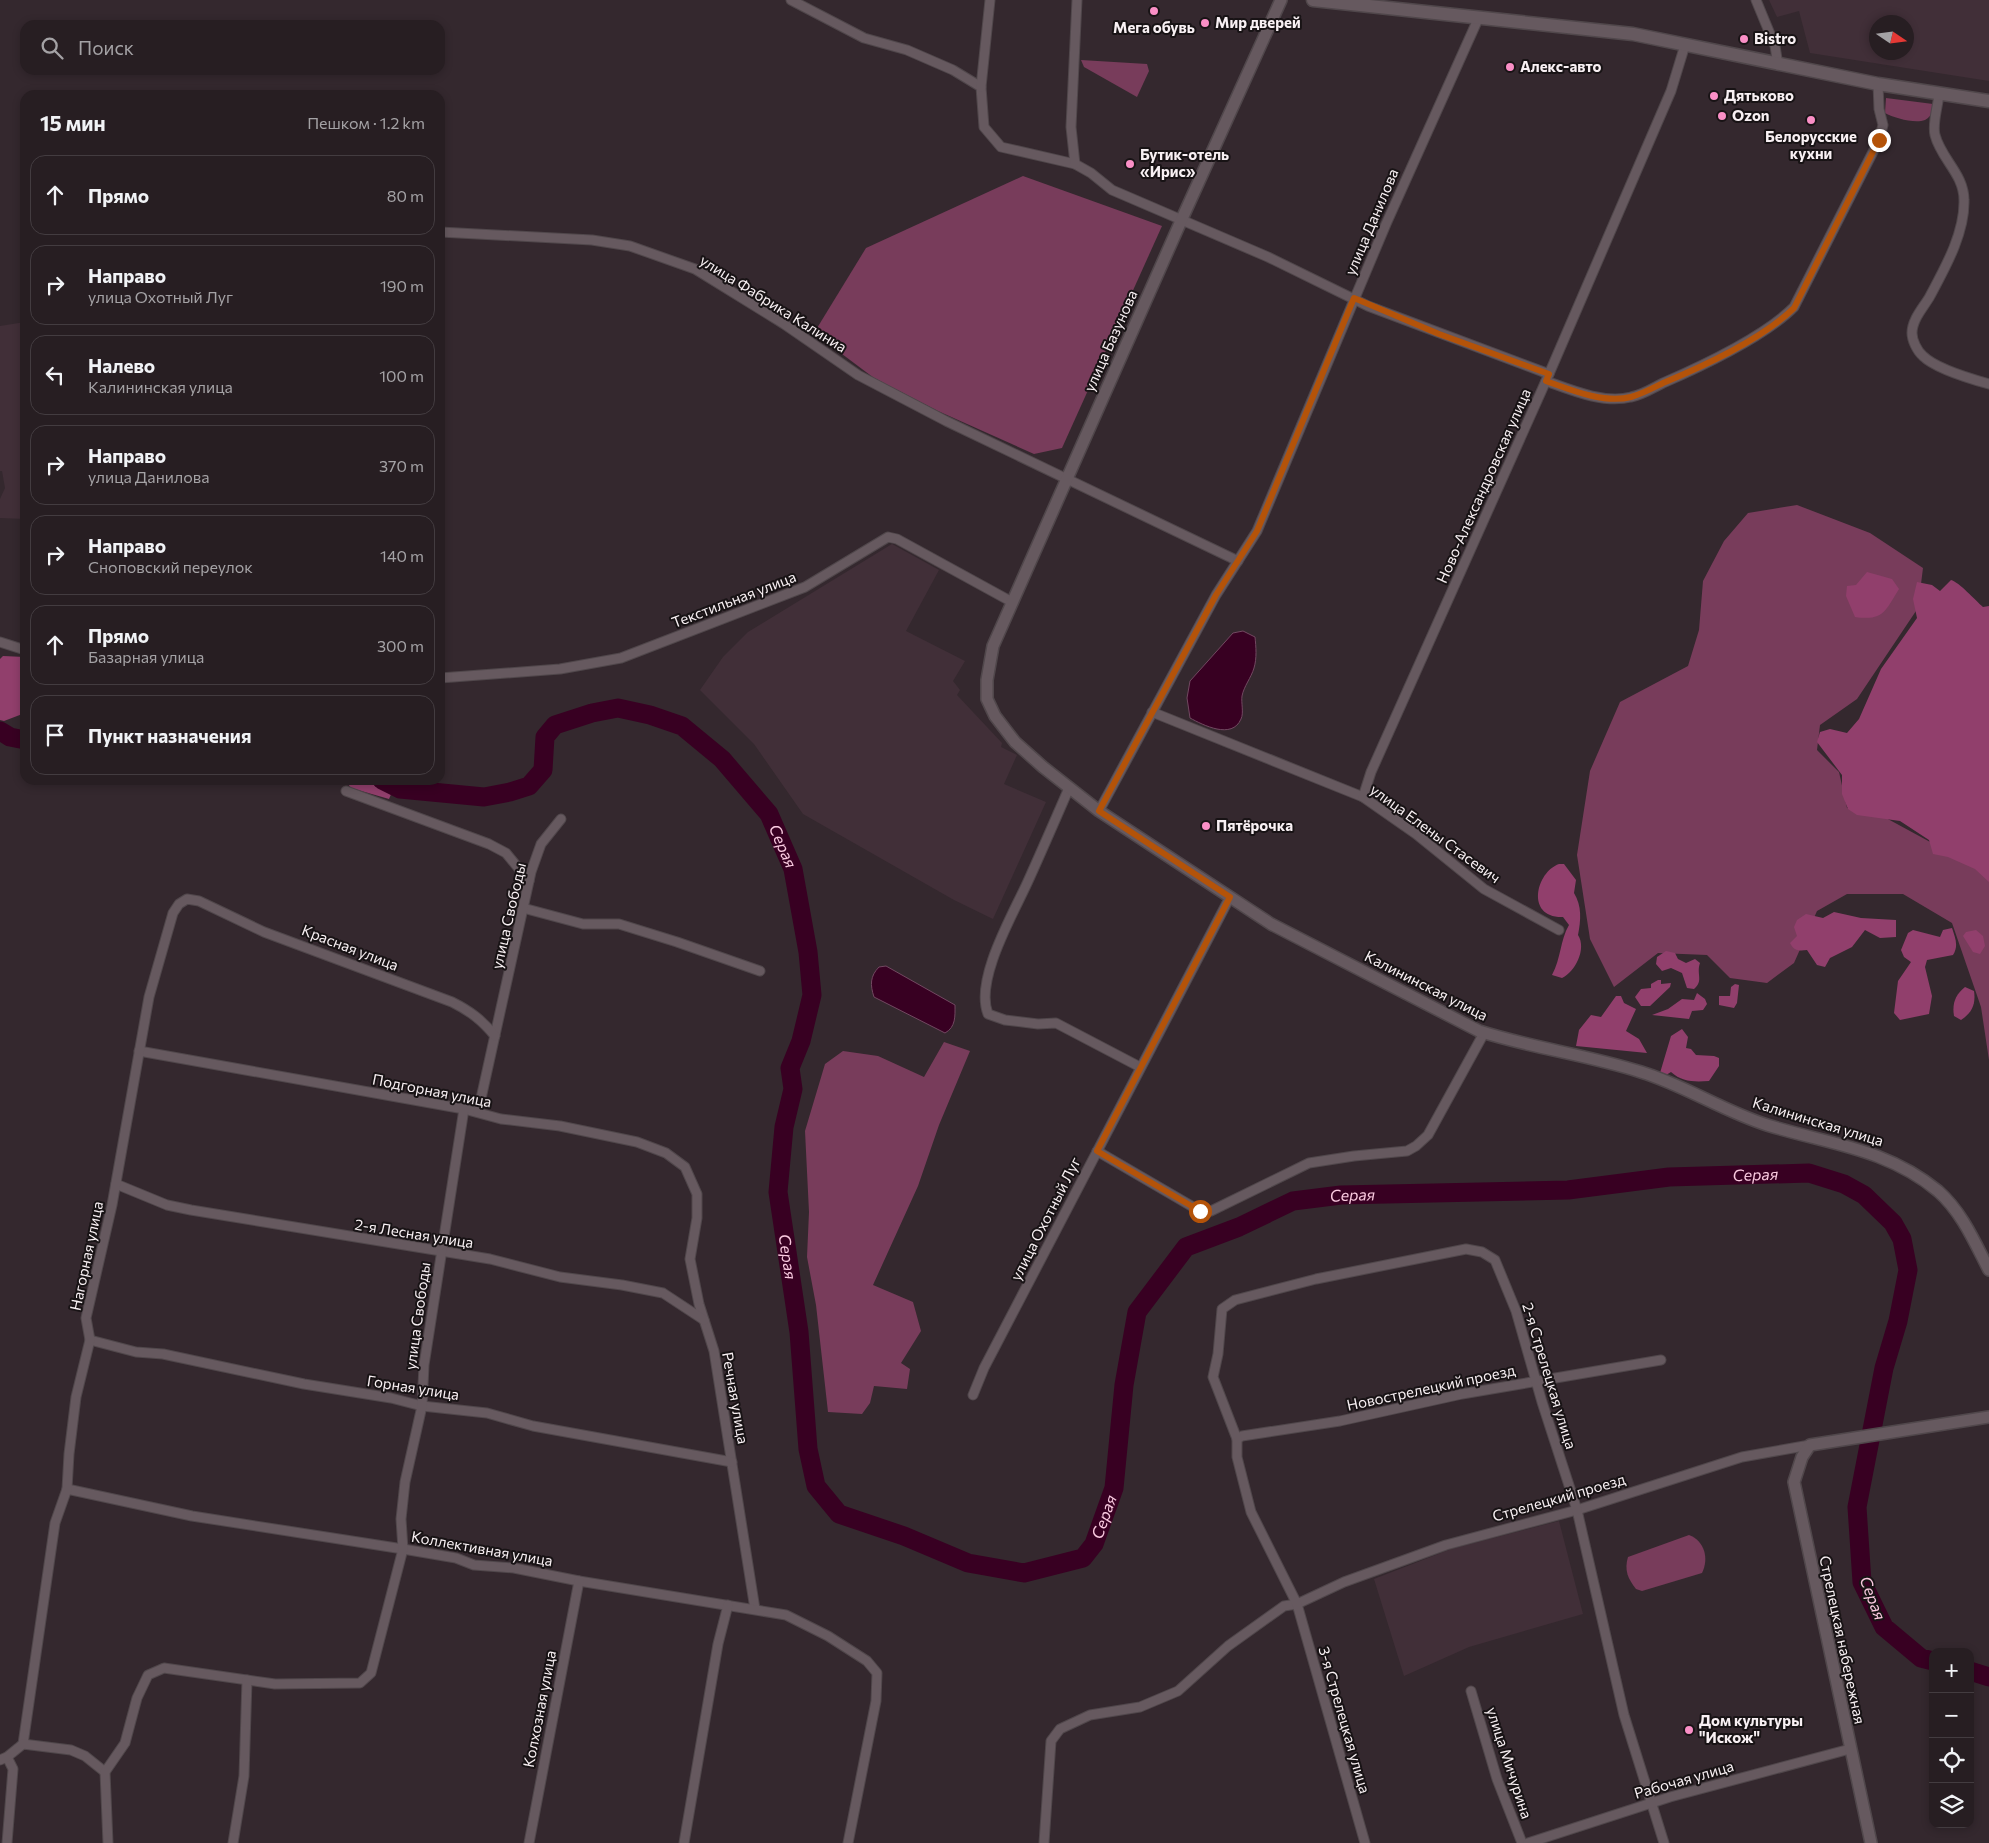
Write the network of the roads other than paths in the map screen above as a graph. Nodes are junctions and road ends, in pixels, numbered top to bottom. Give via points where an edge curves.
1 (791, 0) edge
2 (990, 0) edge
3 (1078, 0) edge
4 (1281, 0) edge
5 (1313, 0) edge
6 (1756, 0) edge
7 (1479, 17) junction
8 (1685, 45) junction
9 (1778, 65) junction
10 (1878, 84) junction
11 (981, 87) junction
12 (1938, 94) junction
13 (1989, 101) edge
14 (1075, 164) junction
15 (1180, 221) junction
16 (445, 232) edge
17 (1354, 298) junction
18 (1548, 378) junction
19 (1989, 384) edge
20 (1066, 480) junction
21 (1238, 561) junction
22 (1012, 602) junction
23 (0, 642) edge
24 (20, 648) edge
25 (445, 678) edge
26 (987, 699) joint
27 (1152, 712) junction
28 (1070, 788) junction
29 (346, 790) dead end
30 (1363, 797) junction
31 (1099, 811) junction
32 (561, 819) dead end
33 (529, 881) junction
34 (1230, 897) junction
35 (187, 899) joint
36 (523, 908) junction
37 (1558, 930) dead end
38 (760, 971) dead end
39 (1484, 1033) junction
40 (495, 1036) junction
41 (139, 1051) junction
42 (1140, 1067) junction
43 (464, 1109) junction
44 (478, 1112) junction
45 (1097, 1151) junction
46 (116, 1184) junction
47 (697, 1194) joint
48 (440, 1253) junction
49 (1989, 1270) edge
50 (704, 1320) junction
51 (90, 1340) junction
52 (1662, 1360) dead end
53 (1213, 1377) joint
54 (1536, 1380) junction
55 (973, 1395) dead end
56 (422, 1406) junction
57 (1989, 1417) edge
58 (1237, 1439) junction
59 (1810, 1445) junction
60 (732, 1462) junction
61 (67, 1489) junction
62 (1577, 1510) junction
63 (403, 1549) junction
64 (579, 1581) junction
65 (1297, 1604) junction
66 (728, 1605) junction
67 (755, 1609) junction
68 (247, 1680) junction
69 (1472, 1691) dead end
70 (23, 1744) junction
71 (1850, 1749) junction
72 (4, 1759) edge
73 (105, 1772) junction
74 (1652, 1803) junction
75 (7, 1843) edge
76 (108, 1843) edge
77 (233, 1843) edge
78 (529, 1843) edge
79 (684, 1843) edge
80 (848, 1843) edge
81 (1044, 1843) edge
82 (1365, 1843) edge
83 (1522, 1843) edge
84 (1528, 1843) edge
85 (1664, 1843) edge
86 (1871, 1843) edge

1 - 11 street via 864,38 907,50 953,70
2 - 11 street
3 - 14 street via 1071,126
4 - 15 street, улица Базунова
5 - 7 main road
6 - 9 street via 1775,46
7 - 8 main road via 1603,30
7 - 17 street, улица Данилова
8 - 9 main road
8 - 18 street, Ново-Александровская улица via 1671,91
9 - 10 main road
10 - 12 main road
10 - 18 street via 1879,109 1884,125 1879,140 1794,308 1780,321 1691,371 1631,397 1580,393
11 - 14 street via 984,126 1001,147
12 - 13 main road
12 - 19 street via 1934,134 1962,183 1964,200 1961,224 1951,253 1917,316 1912,332 1914,344 1923,356 1936,364
14 - 15 street via 1112,190
15 - 17 street via 1268,257
15 - 20 street, улица Базунова
16 - 20 street, улица Фабрика Калиниа via 592,240 630,246 695,269 858,375
17 - 18 street
17 - 21 street, улица Данилова via 1257,531
18 - 30 street, Ново-Александровская улица via 1371,772
20 - 21 street, улица Фабрика Калиниа
20 - 22 street, улица Базунова
21 - 27 street, улица Данилова
22 - 25 street, Текстильная улица via 888,537 805,587 621,658 560,669
22 - 26 street, улица Базунова via 993,646
23 - 24 street
26 - 28 street, Калининская улица via 994,716 1014,742
27 - 30 street, улица Елены Стасевич
27 - 31 street, улица Данилова
28 - 31 street, Калининская улица
28 - 42 street via 1001,938 985,992 985,1006 988,1014 1005,1020 1056,1023
29 - 33 street via 489,844 506,853
30 - 37 street, улица Елены Стасевич via 1416,834 1484,889
31 - 34 street, Калининская улица
32 - 33 street, улица Свободы via 542,844
33 - 36 street, улица Свободы
34 - 39 street, Калининская улица via 1270,924
34 - 42 street, улица Охотный Луг
35 - 40 street, Красная улица via 199,901 264,932 452,1002 482,1020
35 - 41 street, Нагорная улица via 173,913 164,941
36 - 38 street via 584,924 619,924
36 - 40 street, улица Свободы
39 - 45 street via 1428,1135 1416,1146 1407,1151 1309,1163 1211,1211 1200,1211
39 - 49 street, Калининская улица via 1640,1071 1765,1124 1877,1154 1909,1170 1939,1192 1963,1220
40 - 44 street, улица Свободы
41 - 43 street, Подгорная улица
41 - 46 street, Нагорная улица
42 - 45 street, улица Охотный Луг
43 - 44 street, Подгорная улица
43 - 48 street, улица Свободы
44 - 47 street, Подгорная улица via 501,1120 560,1126 652,1147 686,1167
45 - 55 street, улица Охотный Луг
46 - 48 street, 2-я Лесная улица via 175,1207
46 - 51 street, Нагорная улица via 86,1318
47 - 50 street, Речная улица via 697,1218 690,1259
48 - 50 street, 2-я Лесная улица via 663,1293
48 - 56 street, улица Свободы via 424,1365
50 - 60 street, Речная улица via 714,1351
51 - 56 street, Горная улица via 136,1352 172,1356
51 - 61 street, Нагорная улица via 76,1397
52 - 54 street, Новострелецкий проезд
53 - 54 street, 2-я Стрелецкая улица via 1222,1309 1235,1300 1316,1279 1466,1249 1482,1252 1495,1260 1516,1311
53 - 58 street, 3-я Стрелецкая улица
54 - 58 street, Новострелецкий проезд
54 - 62 street, 2-я Стрелецкая улица
56 - 60 street, Горная улица via 487,1413 533,1426
56 - 63 street, улица Свободы via 400,1519
57 - 59 street, Стрелецкий проезд
58 - 65 street, 3-я Стрелецкая улица via 1237,1458 1251,1512
59 - 62 street, Стрелецкий проезд via 1742,1457
59 - 71 street, Стрелецкая набережная via 1802,1457 1794,1482
60 - 67 street, Речная улица
61 - 63 street, Коллективная улица via 192,1516
61 - 70 street, Нагорная улица via 55,1523
62 - 65 street, Стрелецкий проезд via 1446,1545 1344,1582
62 - 74 street, 2-я Стрелецкая улица via 1624,1715
63 - 64 street, Коллективная улица via 456,1558 474,1565 514,1568
63 - 68 street, улица Свободы via 371,1673 360,1683 275,1684
64 - 66 street, Коллективная улица
64 - 78 street, Колхозная улица
65 - 81 street, Стрелецкий проезд via 1284,1606 1228,1646 1178,1691 1140,1707 1090,1715 1060,1729 1051,1741
65 - 82 street, 3-я Стрелецкая улица
66 - 67 street, Коллективная улица
66 - 79 street via 718,1644
67 - 80 street, Коллективная улица via 786,1614 828,1636 867,1661 877,1673 876,1701
68 - 73 street via 164,1668 148,1675 125,1743
68 - 77 street via 244,1776
69 - 83 street, улица Мичурина via 1497,1779
70 - 72 street
70 - 73 street via 71,1750 85,1756
71 - 74 street, Рабочая улица
71 - 86 street, Стрелецкая набережная
72 - 75 street via 13,1769
73 - 76 street
74 - 84 street, Рабочая улица
74 - 85 street, 2-я Стрелецкая улица

